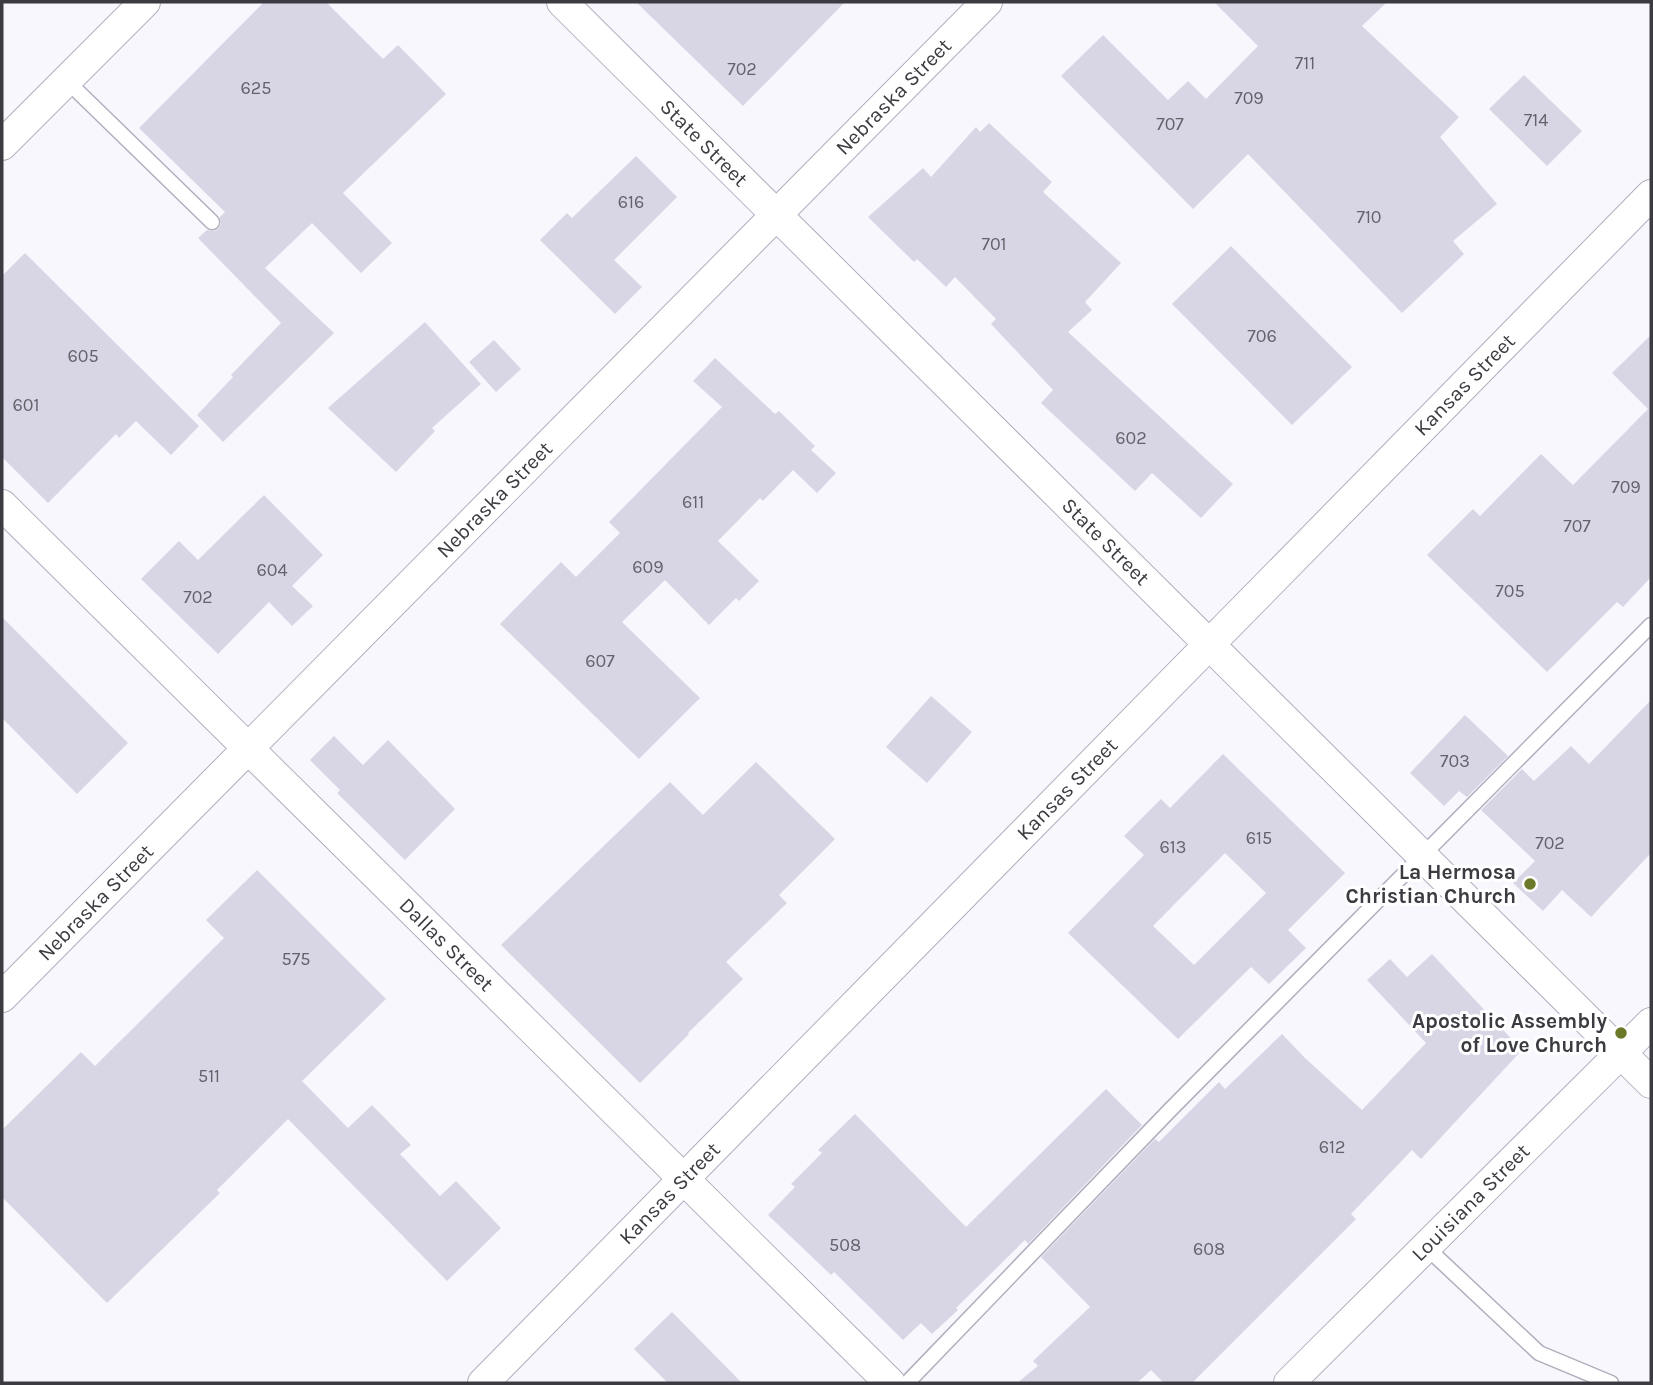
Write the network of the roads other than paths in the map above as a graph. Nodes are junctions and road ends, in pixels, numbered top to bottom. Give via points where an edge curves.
1 (145, 2) edge
2 (562, 2) edge
3 (987, 2) edge
4 (66, 80) junction
5 (2, 145) edge
6 (1651, 195) edge
7 (776, 214) junction
8 (212, 222) dead end
9 (2, 505) edge
10 (1651, 625) edge
11 (1209, 644) junction
12 (248, 748) junction
13 (1421, 857) junction
14 (2, 997) edge
15 (1651, 1023) edge
16 (1621, 1053) junction
17 (1651, 1083) edge
18 (684, 1179) junction
19 (1426, 1247) junction
20 (483, 1383) edge
21 (890, 1383) edge
22 (907, 1383) edge
23 (1289, 1383) edge
24 (1611, 1383) edge

1 - 4 street
2 - 7 street, State Street
3 - 7 street, Nebraska Street
4 - 5 street
4 - 8 lane
6 - 11 street, Kansas Street
7 - 11 street, State Street
7 - 12 street, Nebraska Street
9 - 12 street, Dallas Street
10 - 13 lane
11 - 13 street, State Street
11 - 18 street, Kansas Street
12 - 14 street, Nebraska Street
12 - 18 street, Dallas Street
13 - 16 street, State Street
13 - 22 lane
15 - 16 street, Louisiana Street
16 - 17 street, State Street
16 - 19 street, Louisiana Street
18 - 20 street, Kansas Street
18 - 21 street, Dallas Street
19 - 23 street, Louisiana Street
19 - 24 lane via 1539,1353

